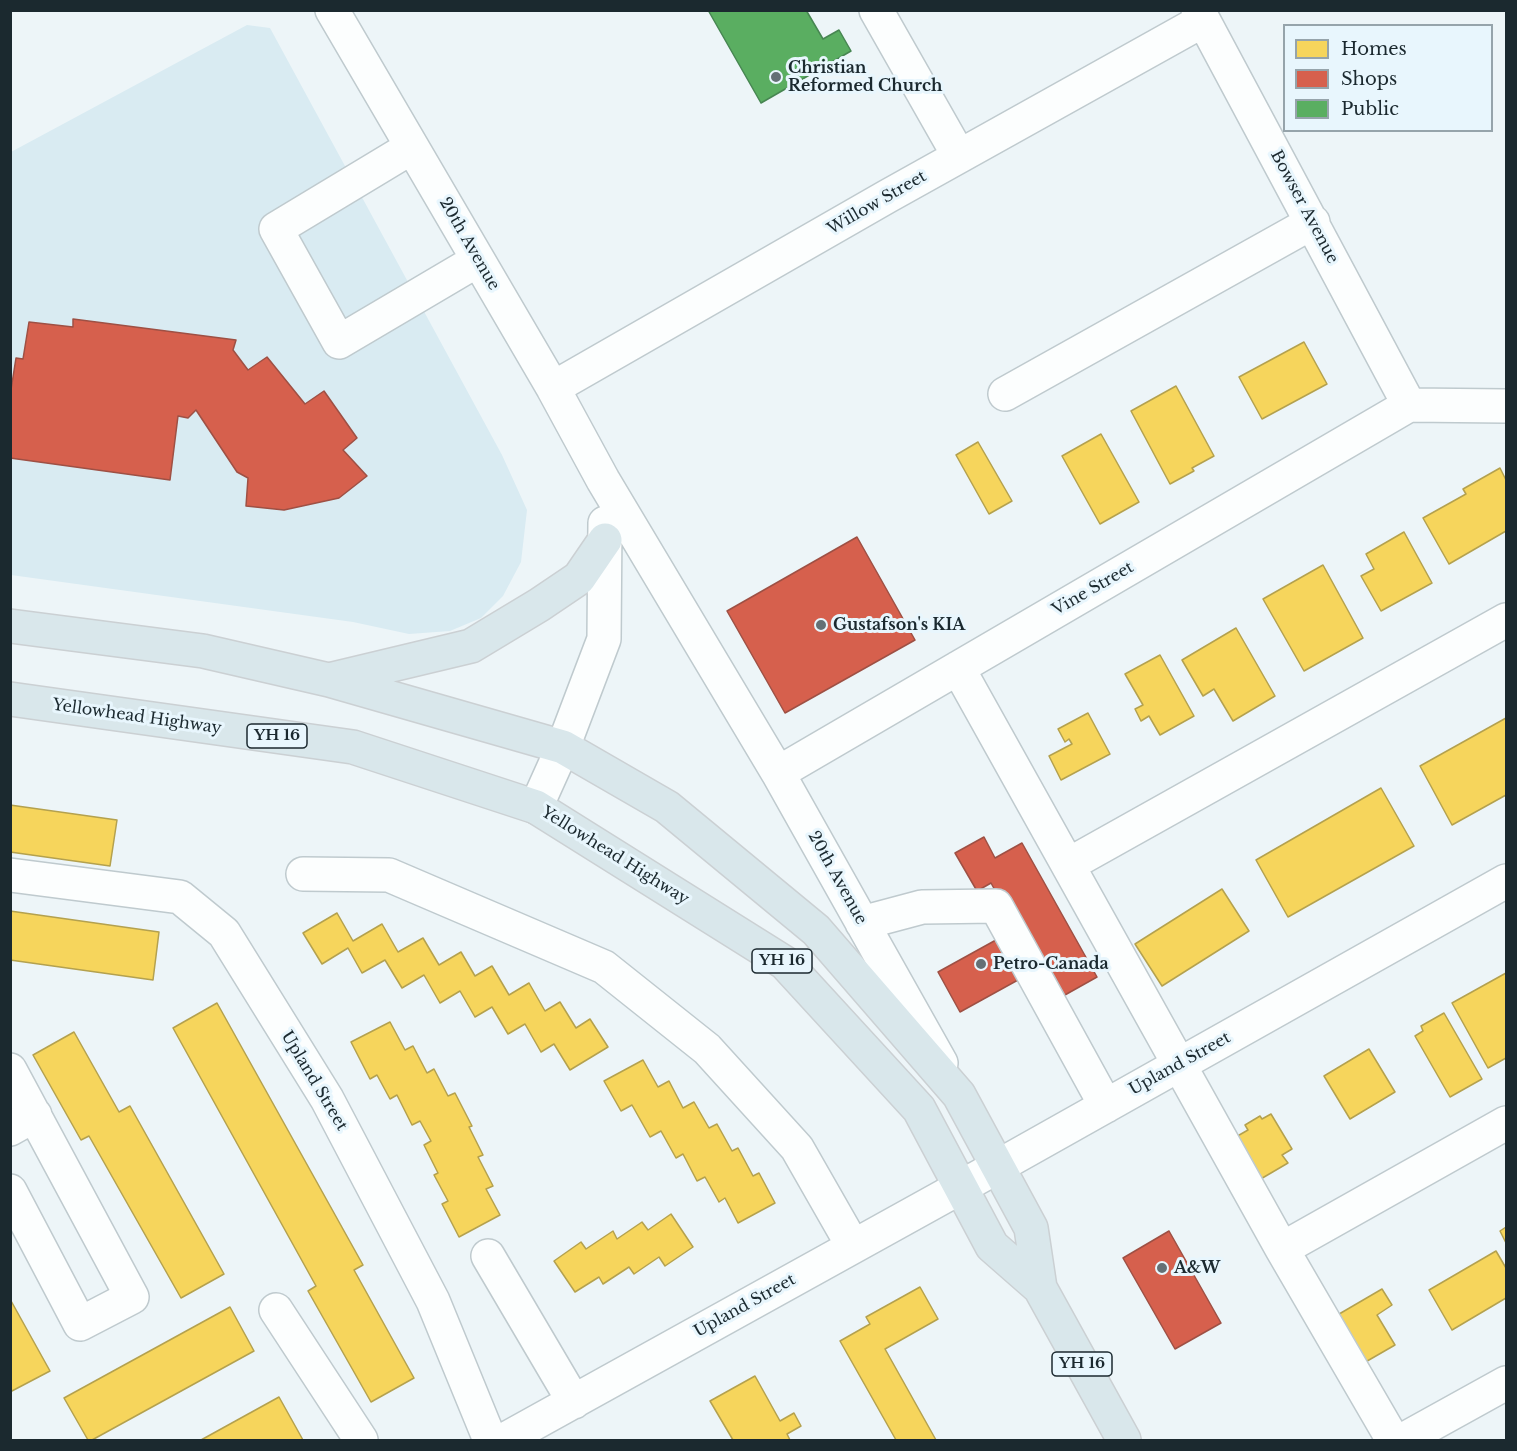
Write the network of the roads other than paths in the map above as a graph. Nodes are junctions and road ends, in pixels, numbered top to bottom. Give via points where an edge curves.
1 (332, 10) edge
2 (876, 10) edge
3 (1200, 16) edge
4 (412, 147) junction
5 (959, 156) junction
6 (1312, 222) junction
7 (478, 260) junction
8 (553, 388) junction
9 (1005, 394) dead end
10 (1409, 405) junction
11 (1506, 406) edge
12 (603, 480) junction
13 (605, 540) junction
14 (1506, 620) edge
15 (10, 626) edge
16 (958, 668) junction
17 (329, 680) junction
18 (10, 699) edge
19 (563, 747) junction
20 (778, 774) junction
21 (536, 807) junction
22 (1068, 865) junction
23 (303, 874) dead end
24 (10, 875) edge
25 (1506, 881) edge
26 (862, 923) junction
27 (1180, 1065) junction
28 (10, 1070) edge
29 (959, 1095) junction
30 (1106, 1106) junction
31 (23, 1122) edge
32 (1506, 1124) edge
33 (997, 1167) junction
34 (960, 1187) junction
35 (10, 1191) edge
36 (853, 1246) junction
37 (1282, 1249) junction
38 (488, 1256) dead end
39 (1040, 1288) junction
40 (276, 1310) dead end
41 (1506, 1383) edge
42 (574, 1401) junction
43 (361, 1440) edge
44 (490, 1440) edge
45 (504, 1440) edge
46 (1124, 1440) edge
47 (1393, 1440) edge
48 (1403, 1440) edge

1 - 4 street, 20th Avenue
2 - 5 street
3 - 5 street, Willow Street
3 - 6 street, Bowser Avenue
4 - 7 street, 20th Avenue
4 - 7 street via 276,229 339,342
5 - 8 street, Willow Street
6 - 9 street
6 - 10 street, Bowser Avenue
7 - 8 street, 20th Avenue
8 - 12 street, 20th Avenue
10 - 11 street
10 - 16 street, Vine Street
12 - 13 street, 20th Avenue
12 - 20 street, 20th Avenue
13 - 17 highway via 579,578 471,646
13 - 19 street, 20th Avenue via 604,639
14 - 22 street
15 - 17 highway, YH 16 via 203,651
16 - 20 street, Vine Street
16 - 22 street
17 - 19 highway, YH 16
18 - 21 highway, Yellowhead Highway / YH 16 via 353,747
19 - 21 street, 20th Avenue
19 - 29 highway, YH 16 via 667,807 816,930
20 - 26 street, 20th Avenue
21 - 34 highway, Yellowhead Highway / YH 16 via 785,963 919,1109
22 - 27 street
23 - 36 street via 389,875 604,967 707,1049 797,1148
24 - 44 street, Upland Street via 180,897 224,933 327,1100 433,1300
25 - 27 street, Upland Street
26 - 29 street, 20th Avenue
26 - 30 street via 922,908 996,906
27 - 30 street, Upland Street
27 - 37 street
28 - 31 street
29 - 33 highway, 20th Avenue / YH 16
30 - 33 street, Upland Street
31 - 35 street via 132,1297 80,1324
32 - 37 street
33 - 34 street, Upland Street
33 - 39 highway, 20th Avenue / YH 16 via 1031,1228
34 - 36 street, Upland Street
34 - 39 highway, 20th Avenue / YH 16 via 992,1246
36 - 42 street, Upland Street
37 - 47 street
38 - 42 street
39 - 46 highway, 20th Avenue / YH 16
40 - 43 street
41 - 48 street
42 - 45 street, Upland Street

